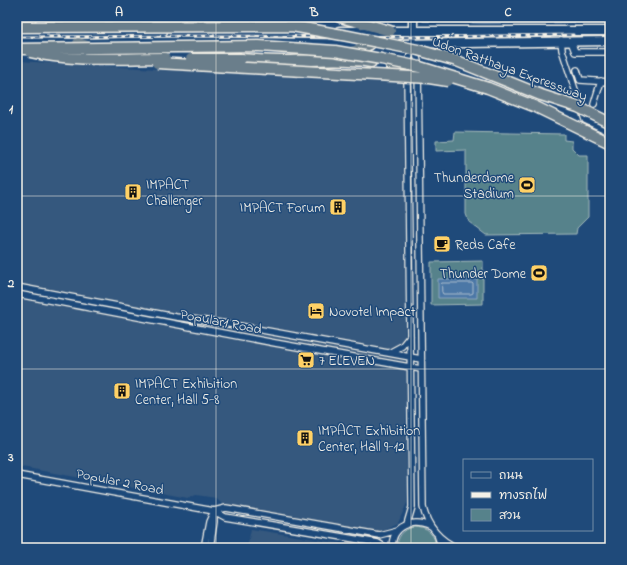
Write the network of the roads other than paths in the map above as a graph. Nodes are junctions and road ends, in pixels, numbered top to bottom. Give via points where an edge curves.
1 (31, 17) edge
2 (180, 17) edge
3 (205, 17) edge
4 (340, 17) edge
5 (413, 17) edge
6 (54, 18) edge
7 (17, 20) edge
8 (292, 26) junction
9 (17, 27) edge
10 (390, 31) junction
11 (413, 31) junction
12 (610, 31) edge
13 (17, 34) edge
14 (561, 40) junction
15 (571, 41) junction
16 (610, 41) edge
17 (17, 42) edge
18 (78, 43) junction
19 (413, 43) junction
20 (370, 44) junction
21 (17, 49) edge
22 (610, 52) edge
23 (321, 59) junction
24 (407, 70) junction
25 (577, 70) dead end
26 (600, 81) junction
27 (610, 82) edge
28 (488, 88) junction
29 (594, 104) dead end
30 (610, 122) edge
31 (610, 132) edge
32 (610, 143) edge
33 (17, 287) edge
34 (17, 294) edge
35 (410, 336) junction
36 (388, 353) junction
37 (410, 357) junction
38 (421, 359) junction
39 (411, 368) junction
40 (421, 369) junction
41 (18, 474) edge
42 (214, 511) junction
43 (407, 524) junction
44 (431, 528) junction
45 (398, 530) junction
46 (437, 534) junction
47 (204, 548) edge
48 (210, 548) edge
49 (386, 548) edge
50 (392, 548) edge
51 (440, 548) edge
52 (458, 548) edge

1 - 7 highway
2 - 6 highway
3 - 8 highway, bridge
4 - 10 highway
5 - 11 main road
8 - 9 highway, Udon Ratthaya Expressway, bridge
8 - 30 highway, Udon Ratthaya Expressway, bridge via 418,50 458,61 541,95 578,107
10 - 11 main road
10 - 13 main road
11 - 12 main road
11 - 19 street
14 - 15 main road
14 - 19 main road
14 - 31 street via 585,120
15 - 16 main road
15 - 22 street via 574,52
17 - 18 main road
18 - 20 main road via 180,41
18 - 28 highway, bridge via 139,62 429,78
19 - 20 main road
19 - 24 street
19 - 38 street via 418,61
20 - 23 highway via 355,51
21 - 23 highway, bridge via 44,56 82,58 288,61
21 - 28 highway, Udon Ratthaya Expressway, bridge via 259,46 335,51 420,67
23 - 24 highway via 382,63
24 - 35 street
25 - 26 street via 580,80
26 - 27 street
26 - 29 street
28 - 32 highway, Udon Ratthaya Expressway
33 - 36 street, Popular1 Road
34 - 39 street, Popular1 Road
35 - 36 street via 402,346
35 - 37 street
36 - 37 street, Popular1 Road
37 - 38 street, Popular1 Road
37 - 39 street
38 - 40 street
39 - 40 street, Popular1 Road
39 - 43 street via 412,507
40 - 44 street via 423,507
41 - 42 street, Popular 2 Road
42 - 45 street, Popular 2 Road via 226,508 379,535
42 - 47 street
42 - 48 street
42 - 49 street, Popular 2 Road via 225,517 378,543
43 - 44 street via 424,523
43 - 45 street, Popular 2 Road
44 - 46 street
45 - 50 street
46 - 51 street
46 - 52 street

